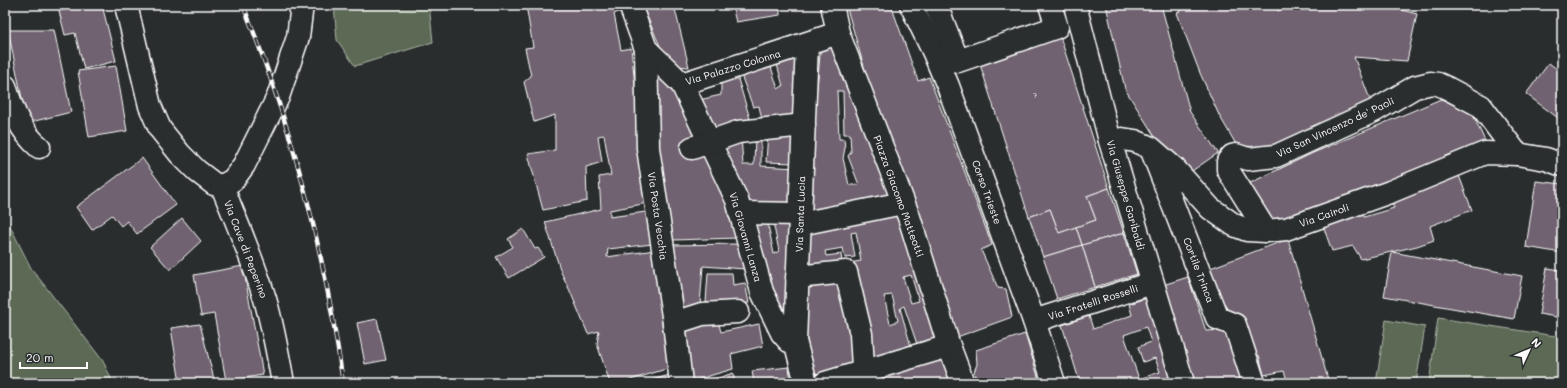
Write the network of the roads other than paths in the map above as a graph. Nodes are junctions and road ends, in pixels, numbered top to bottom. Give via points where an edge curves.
1 (126, 5) edge
2 (302, 5) edge
3 (630, 5) edge
4 (832, 5) edge
5 (911, 5) edge
6 (936, 5) edge
7 (1050, 5) edge
8 (1075, 5) edge
9 (838, 33) junction
10 (807, 44) junction
11 (646, 49) junction
12 (682, 84) junction
13 (5, 86) edge
14 (804, 125) junction
15 (1110, 141) junction
16 (701, 145) junction
17 (39, 147) dead end
18 (1150, 148) junction
19 (1517, 154) junction
20 (1562, 165) edge
21 (222, 186) junction
22 (903, 203) junction
23 (740, 213) junction
24 (800, 219) junction
25 (1266, 231) junction
26 (797, 277) junction
27 (1152, 283) junction
28 (738, 312) dead end
29 (1034, 321) junction
30 (674, 323) junction
31 (795, 341) junction
32 (949, 346) junction
33 (864, 377) edge
34 (283, 383) edge
35 (681, 383) edge
36 (806, 383) edge
37 (825, 383) edge
38 (963, 383) edge
39 (1054, 383) edge
40 (1183, 383) edge
41 (1254, 383) edge

1 - 21 street via 150,106 160,129 197,171 214,184
2 - 21 street via 298,37 278,97 244,165 233,180
3 - 11 street, Via Palazzo Colonna
4 - 9 street, Piazza Giacomo Matteotti
5 - 29 street, Corso Trieste via 944,75
6 - 7 street via 958,61 1057,26
8 - 15 street, Via Giuseppe Garibaldi
9 - 10 street, Via Palazzo Colonna
9 - 22 street, Piazza Giacomo Matteotti
10 - 12 street, Via Palazzo Colonna
10 - 14 street, Via Santa Lucia
11 - 12 street, Via Palazzo Colonna
11 - 30 street, Via Posta Vecchia via 648,148
12 - 16 street, Via Giovanni Lanza
13 - 17 street via 14,114 30,139
14 - 16 street via 738,132
14 - 24 street, Via Santa Lucia
15 - 18 street, Via Cairoli via 1135,140
15 - 27 street, Via Giuseppe Garibaldi
16 - 23 street, Via Giovanni Lanza via 737,200
18 - 25 street, Via Cairoli via 1175,168 1210,208 1234,225 1247,230
18 - 41 street, Cortile Trinca via 1217,318 1235,325
19 - 20 street, Via Cairoli via 1546,159
19 - 25 street, Via Cairoli via 1485,153 1390,192 1286,229
19 - 25 street, Via San Vincenzo de' Paoli via 1481,106 1438,84 1424,84 1374,111 1276,156 1248,159 1232,156 1228,161 1228,170
21 - 34 street, Via Cave di Peperino via 265,300
22 - 24 street
22 - 32 street, Piazza Giacomo Matteotti
23 - 24 street
23 - 31 street, Via Giovanni Lanza via 762,292 782,333 789,341
24 - 26 street, Via Santa Lucia
26 - 31 street, Via Santa Lucia
26 - 33 street via 846,272 861,334
27 - 29 street, Via Fratelli Rosselli
27 - 40 street, Via Giuseppe Garibaldi
28 - 30 street via 702,314
29 - 39 street, Corso Trieste
30 - 35 street, Via Posta Vecchia
31 - 36 street, Via Santa Lucia
32 - 33 street
32 - 38 street, Piazza Giacomo Matteotti
33 - 37 street

